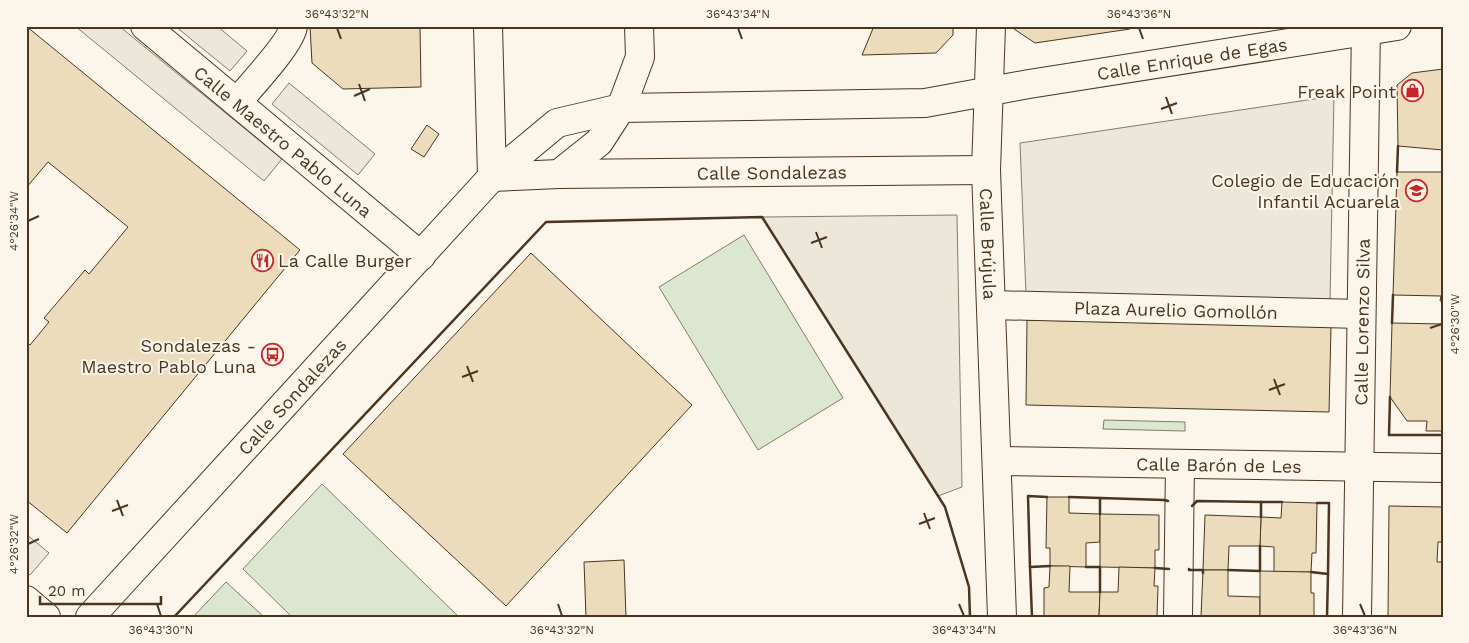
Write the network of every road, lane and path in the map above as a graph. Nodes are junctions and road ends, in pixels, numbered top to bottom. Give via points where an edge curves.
1 (145, 26) edge
2 (293, 26) edge
3 (488, 26) edge
4 (639, 26) edge
5 (991, 26) edge
6 (1397, 26) edge
7 (1366, 29) edge
8 (989, 91) junction
9 (236, 102) junction
10 (620, 108) junction
11 (986, 170) junction
12 (559, 174) junction
13 (492, 176) junction
14 (421, 256) junction
15 (991, 305) junction
16 (1361, 314) junction
17 (997, 461) junction
18 (1180, 464) junction
19 (1360, 467) junction
20 (1443, 468) edge
21 (26, 600) edge
22 (46, 617) edge
23 (90, 617) edge
24 (1002, 617) edge
25 (1178, 617) edge
26 (1357, 617) edge

1 - 9 street, Calle Maestro Pablo Luna
2 - 9 street via 293,32 277,54
3 - 13 street
4 - 10 street via 640,57
5 - 8 street, Calle Brújula
6 - 7 street, Calle Enrique de Egas
7 - 8 street, Calle Enrique de Egas
7 - 16 street, Calle Lorenzo Silva
8 - 10 street, Calle Sondalezas via 925,103
8 - 11 street, Calle Brújula
9 - 14 street, Calle Maestro Pablo Luna
10 - 12 street via 599,142
10 - 13 street, Calle Sondalezas via 557,123
11 - 12 street, Calle Sondalezas
11 - 15 street, Calle Brújula
12 - 13 street, Calle Sondalezas
13 - 14 street, Calle Sondalezas
14 - 23 street, Calle Sondalezas
15 - 16 street, Plaza Aurelio Gomollón
15 - 17 street, Calle Brújula
16 - 19 street, Calle Lorenzo Silva
17 - 18 street, Calle Barón de Les
17 - 24 street, Calle Brújula
18 - 19 street, Calle Barón de Les
18 - 25 street
19 - 20 street, Calle Barón de Les
19 - 26 street, Calle Lorenzo Silva
21 - 22 street

